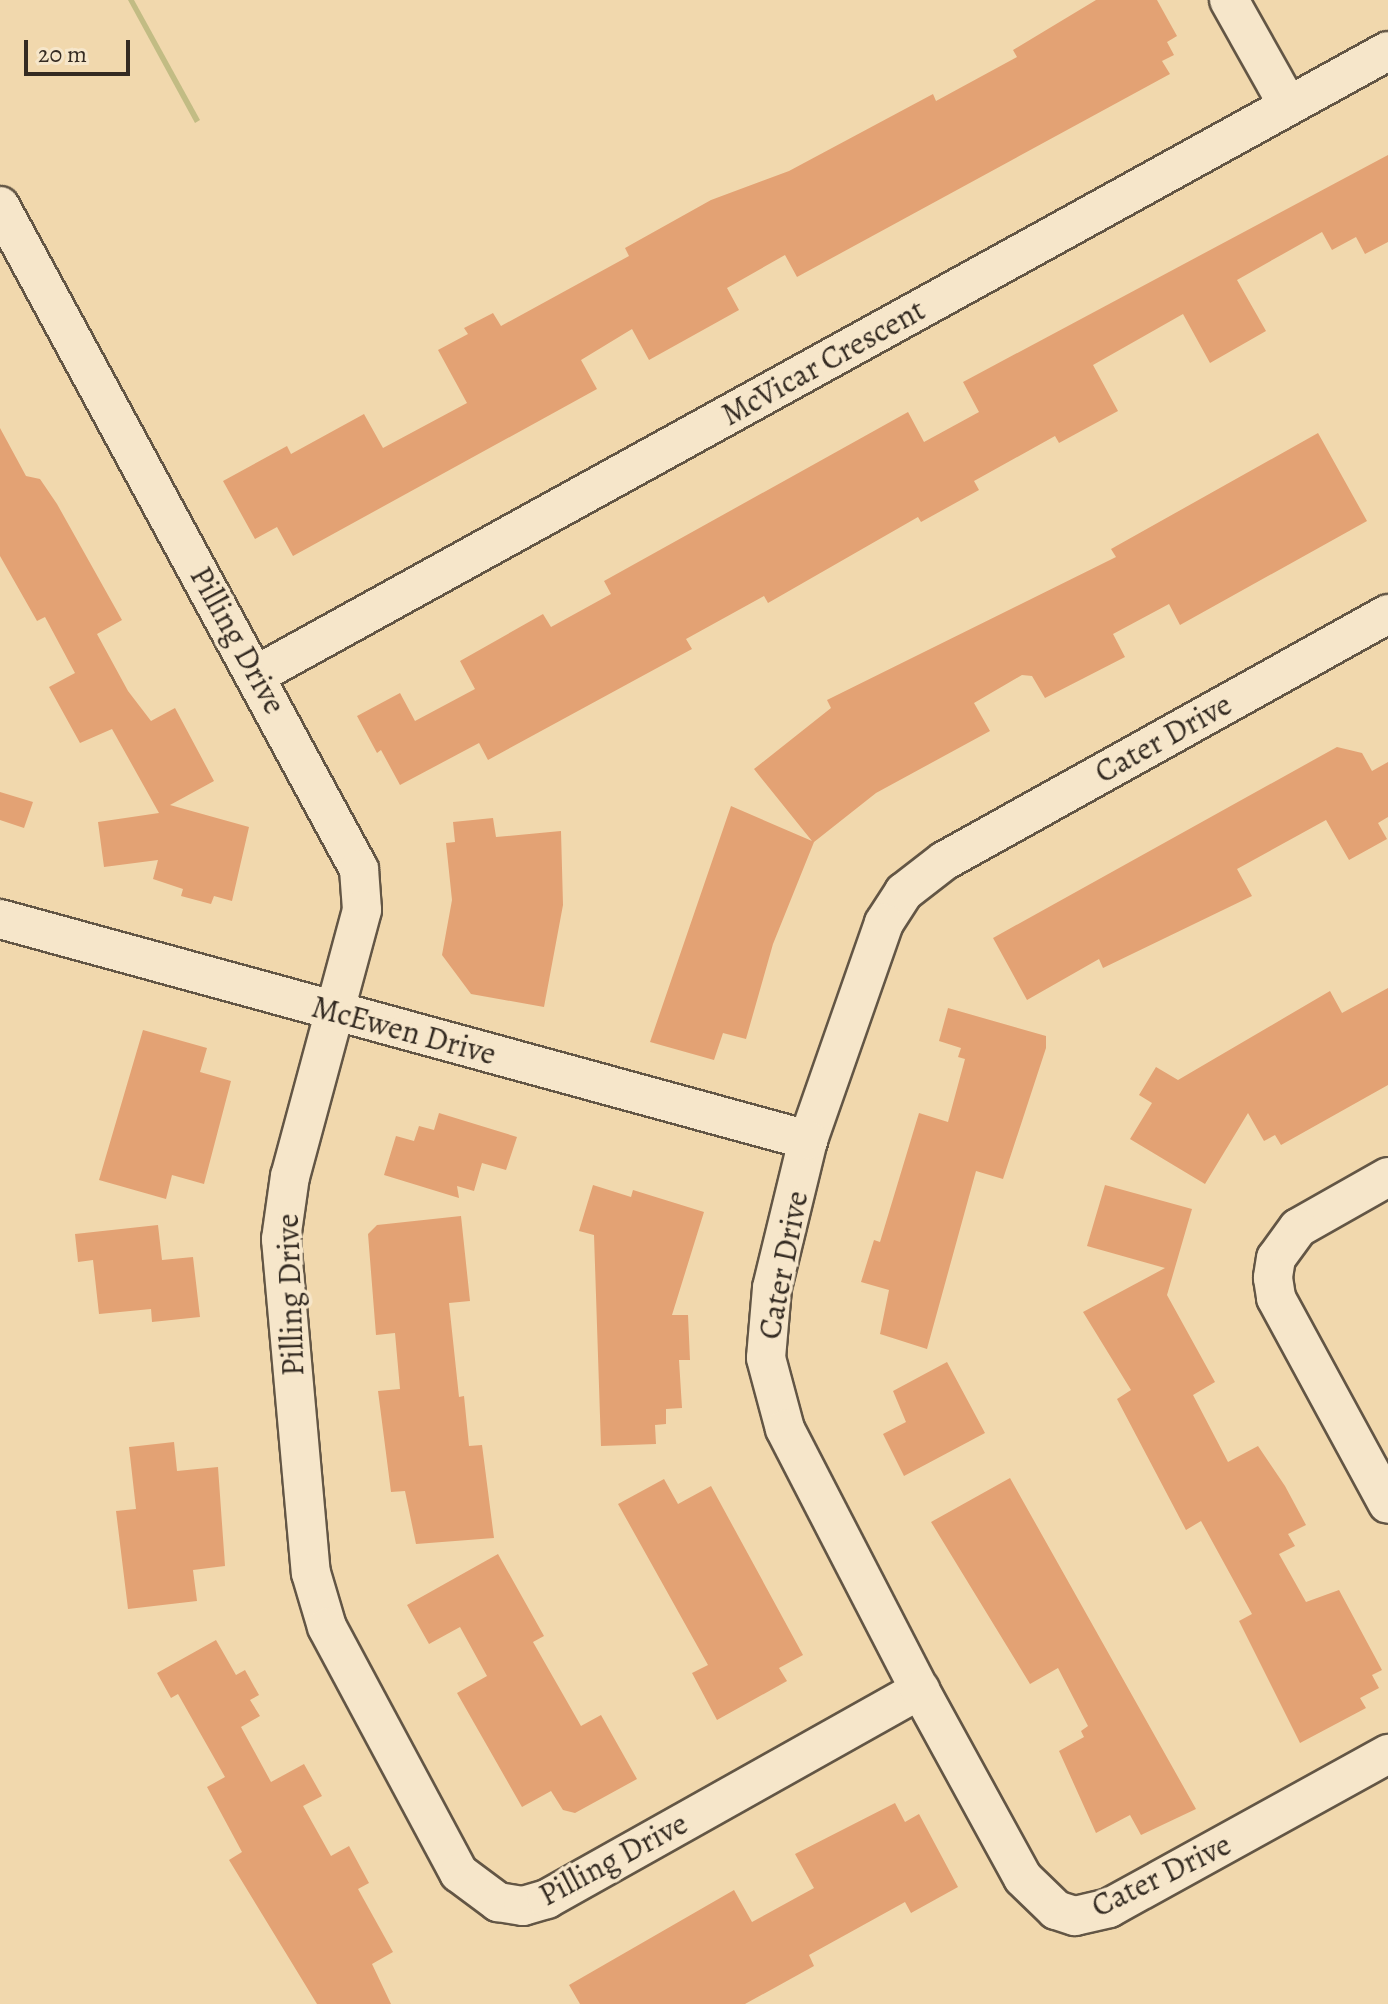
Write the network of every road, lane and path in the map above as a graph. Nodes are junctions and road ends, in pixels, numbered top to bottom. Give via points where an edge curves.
1 (1229, 0) edge
2 (1388, 51) edge
3 (1288, 105) junction
4 (0, 206) edge
5 (1383, 628) edge
6 (258, 674) junction
7 (0, 919) edge
8 (336, 1012) junction
9 (808, 1140) junction
10 (1388, 1177) edge
11 (1385, 1490) edge
12 (920, 1690) junction
13 (1388, 1754) edge

1 - 3 street
2 - 3 street, McVicar Crescent
3 - 6 street, McVicar Crescent
4 - 6 street, Pilling Drive
5 - 9 street, Cater Drive via 944,861 904,892 884,923
6 - 8 street, Pilling Drive via 359,869 362,910
7 - 8 street, McEwen Drive
8 - 9 street, McEwen Drive
8 - 12 street, Pilling Drive via 290,1176 281,1239 311,1573 327,1627 459,1873 498,1902 523,1906 547,1899
9 - 12 street, Cater Drive via 772,1288 766,1358 785,1429
10 - 11 street via 1298,1228 1276,1258 1273,1278 1276,1298
12 - 13 street, Cater Drive via 1023,1878 1038,1898 1075,1916 1109,1908

